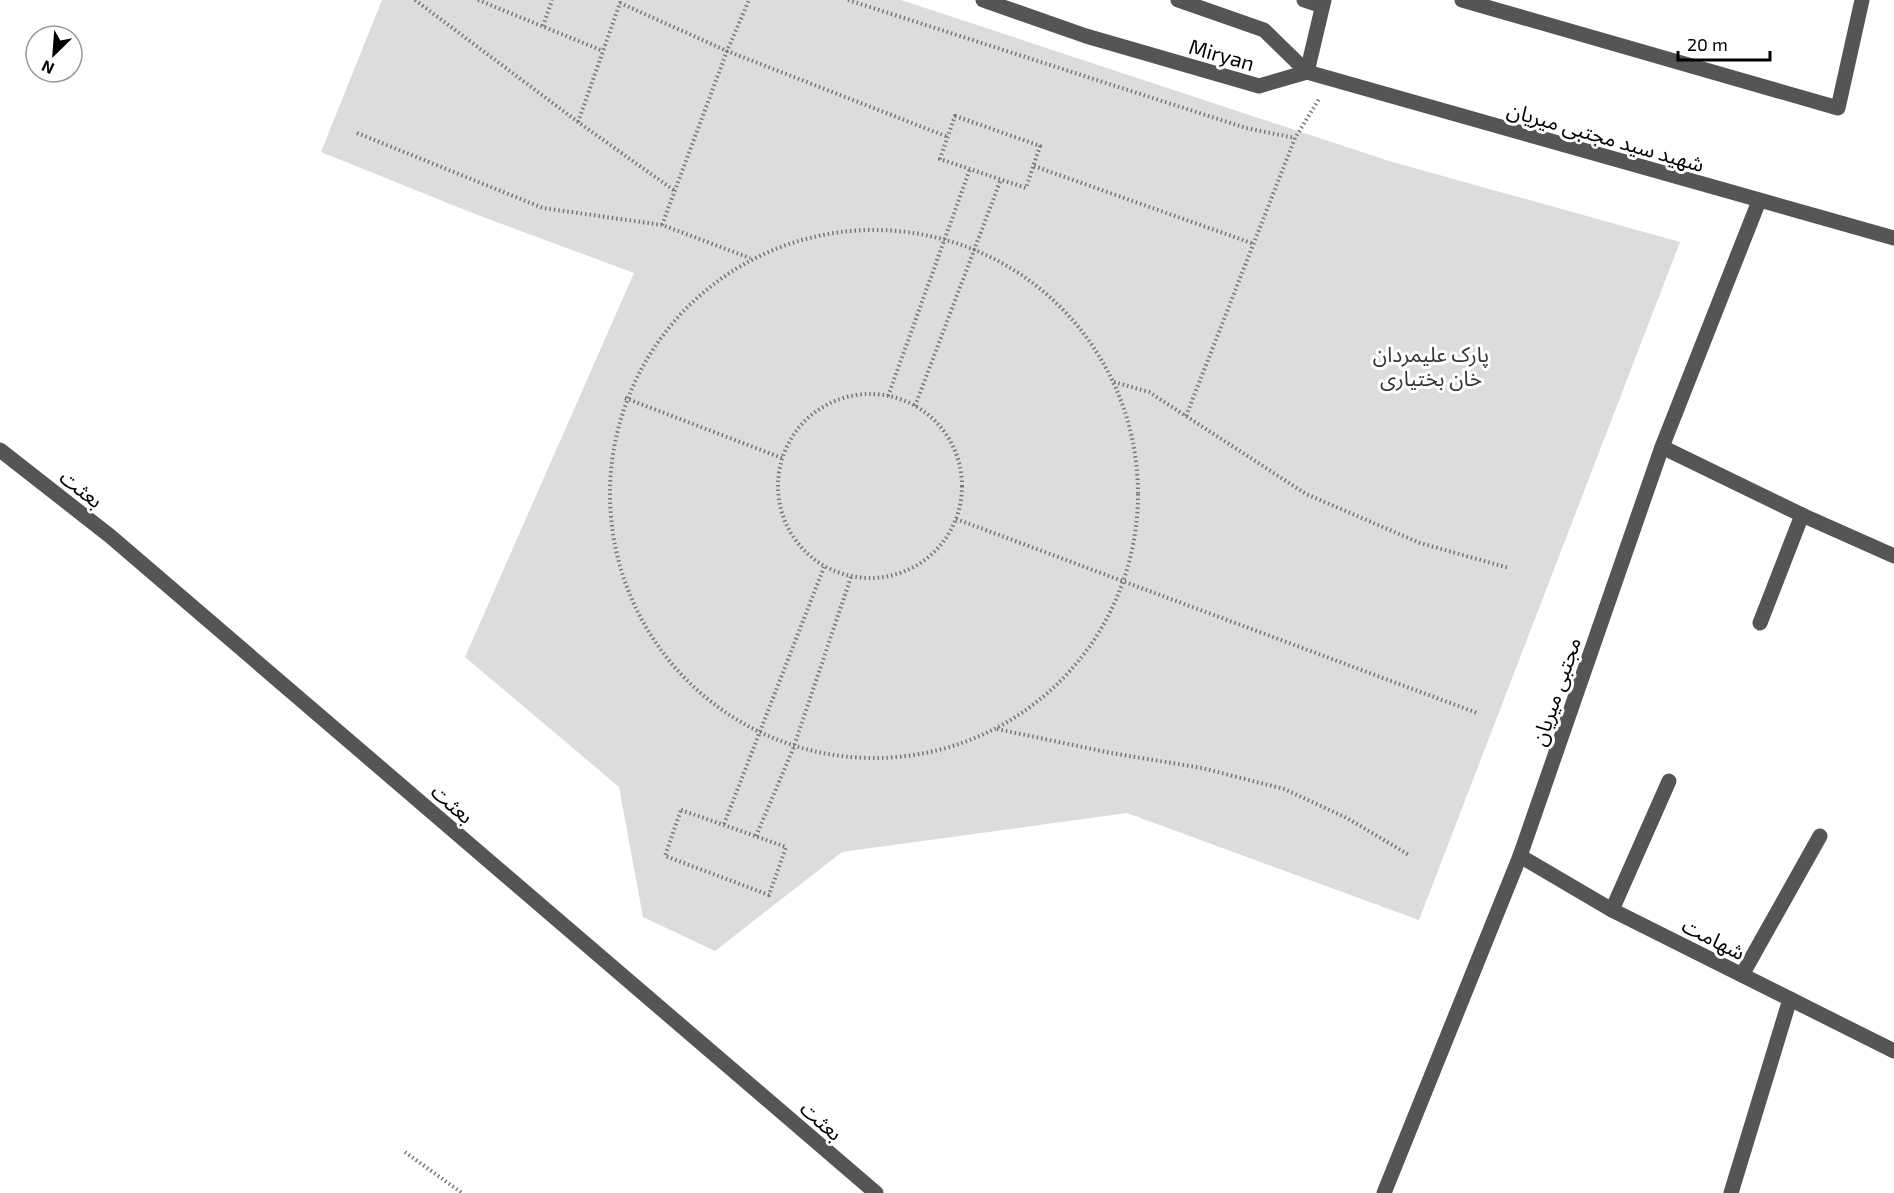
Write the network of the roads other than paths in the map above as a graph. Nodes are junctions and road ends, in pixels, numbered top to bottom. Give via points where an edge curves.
1 (983, 0) edge
2 (1178, 0) edge
3 (1304, 0) edge
4 (1462, 0) edge
5 (1862, 0) edge
6 (1323, 3) edge
7 (1307, 72) junction
8 (1759, 201) junction
9 (1894, 238) edge
10 (1662, 447) junction
11 (0, 450) edge
12 (1802, 515) junction
13 (1894, 556) edge
14 (1760, 622) dead end
15 (1669, 781) dead end
16 (1820, 836) dead end
17 (1520, 856) junction
18 (1612, 910) junction
19 (1742, 975) junction
20 (1790, 999) junction
21 (1894, 1050) edge
22 (876, 1193) edge
23 (1384, 1193) edge
24 (1731, 1193) edge

1 - 7 street, Miryan via 1086,36 1259,86
2 - 7 street, Miryan via 1264,30
3 - 6 street
4 - 5 street via 1838,108
6 - 7 street
7 - 8 street, شهید سید مجتبی میریان
8 - 9 street, شهید سید مجتبی میریان
8 - 10 street, مجتبی میریان
10 - 12 street
10 - 17 street, مجتبی میریان
11 - 22 street, بعثت via 110,536
12 - 13 street
12 - 14 street
15 - 18 street
16 - 19 street
17 - 18 street, شهامت
17 - 23 street, مجتبی میریان
18 - 19 street, شهامت
19 - 20 street, شهامت
20 - 21 street, شهامت
20 - 24 street

